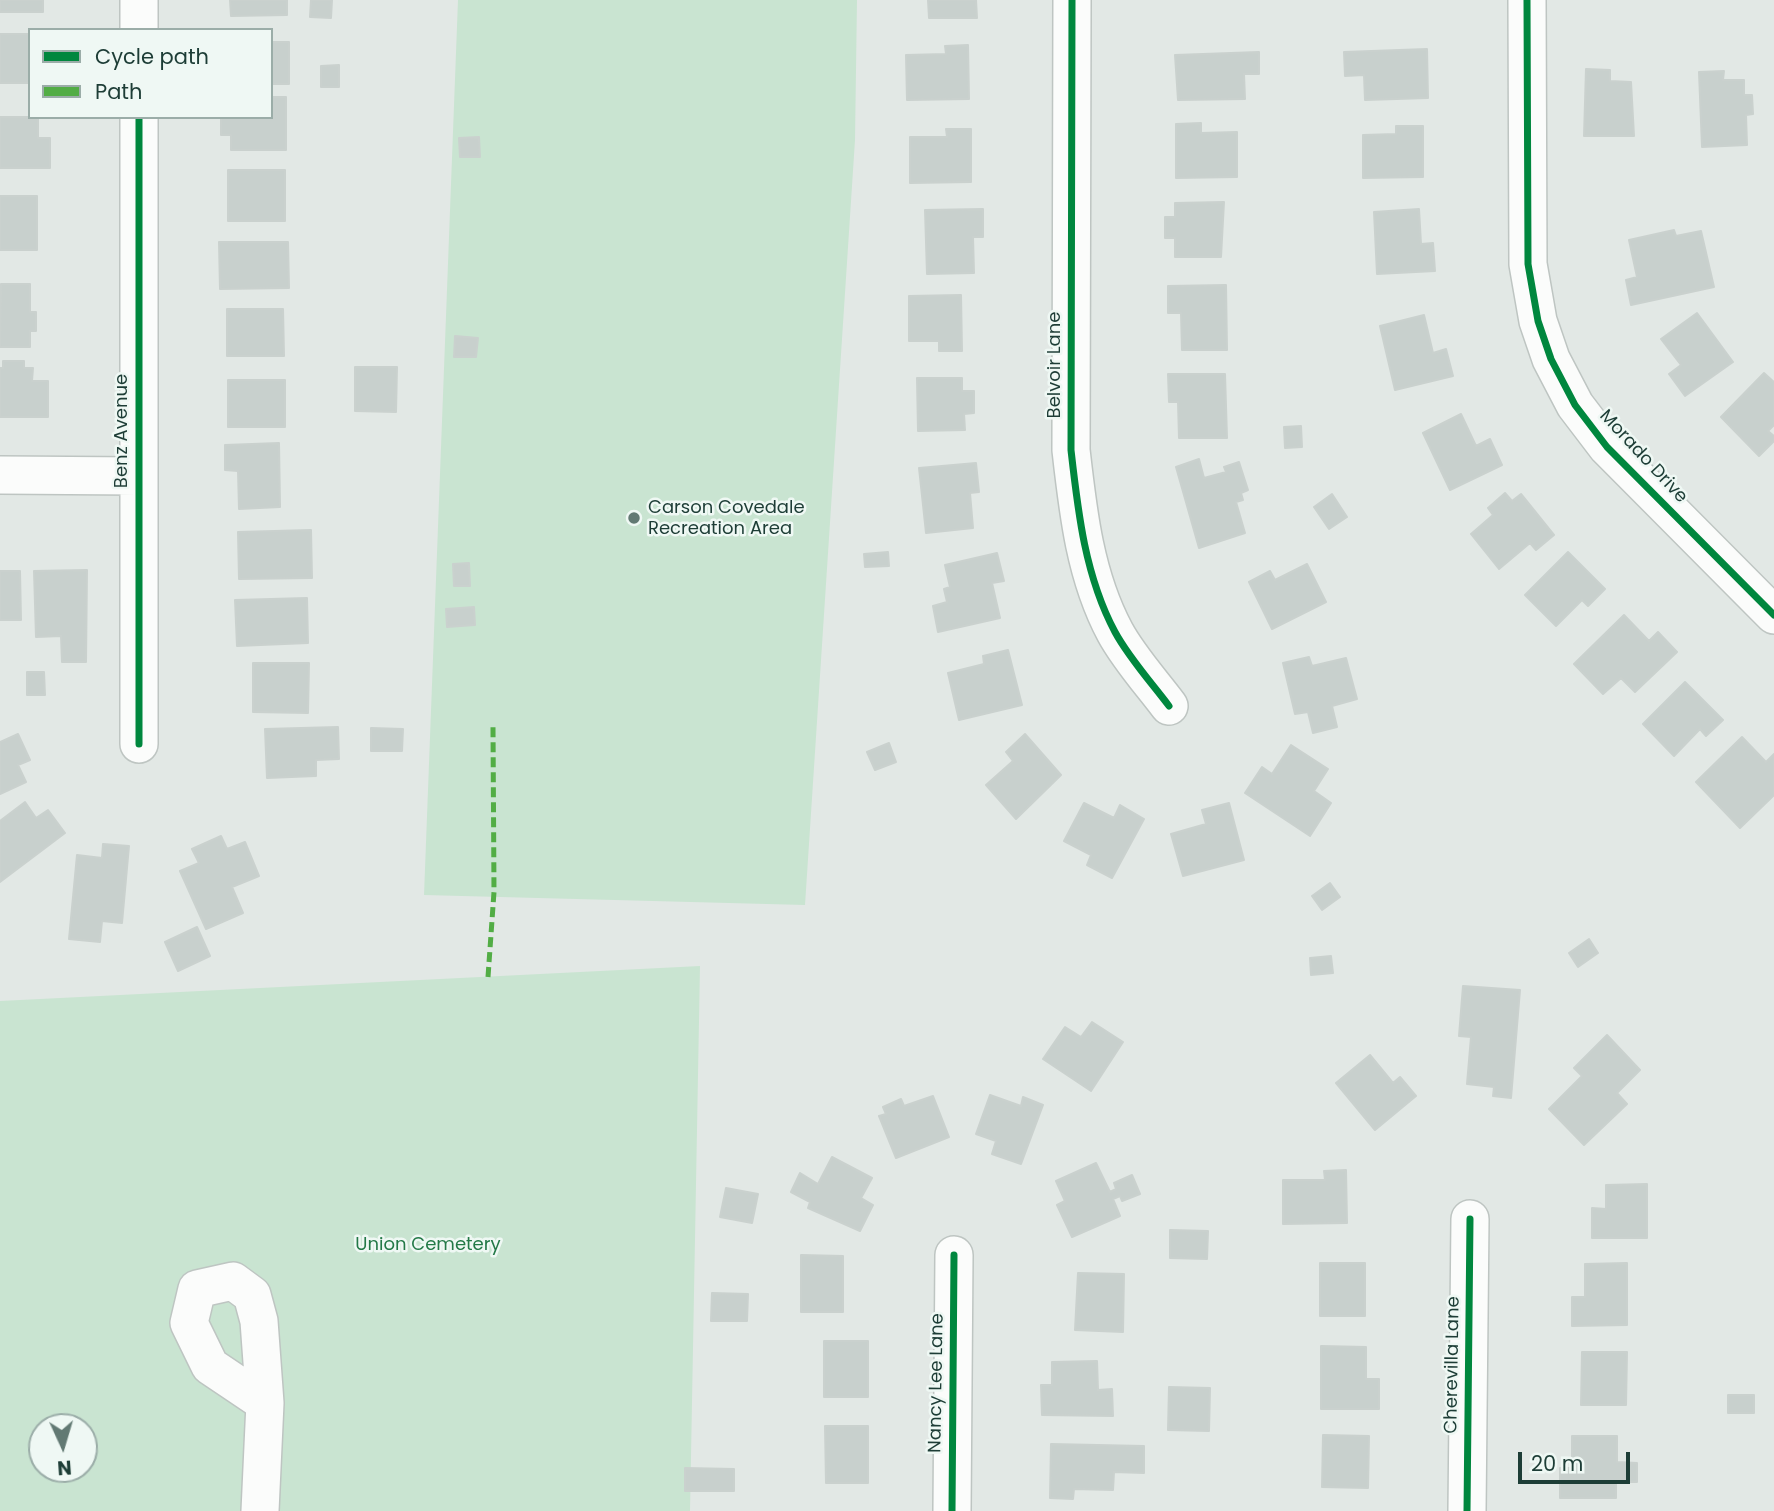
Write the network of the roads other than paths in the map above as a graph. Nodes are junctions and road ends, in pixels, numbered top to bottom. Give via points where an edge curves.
1 (139, 0) edge
2 (1072, 0) edge
3 (1527, 0) edge
4 (139, 28) edge
5 (139, 119) edge
6 (0, 475) edge
7 (138, 476) junction
8 (1774, 615) edge
9 (1169, 706) dead end
10 (139, 744) dead end
11 (1470, 1219) dead end
12 (954, 1255) dead end
13 (265, 1403) dead end
14 (260, 1511) edge
15 (952, 1511) edge
16 (1467, 1511) edge

1 - 4 street
2 - 9 street, Belvoir Lane via 1071,450 1079,523 1093,579 1116,633
3 - 8 street, Morado Drive via 1528,264 1538,321 1551,359 1576,405 1607,447
5 - 7 street, Benz Avenue
6 - 7 street
7 - 10 street, Benz Avenue
11 - 16 street, Cherevilla Lane
12 - 15 street, Nancy Lee Lane
13 - 14 street

